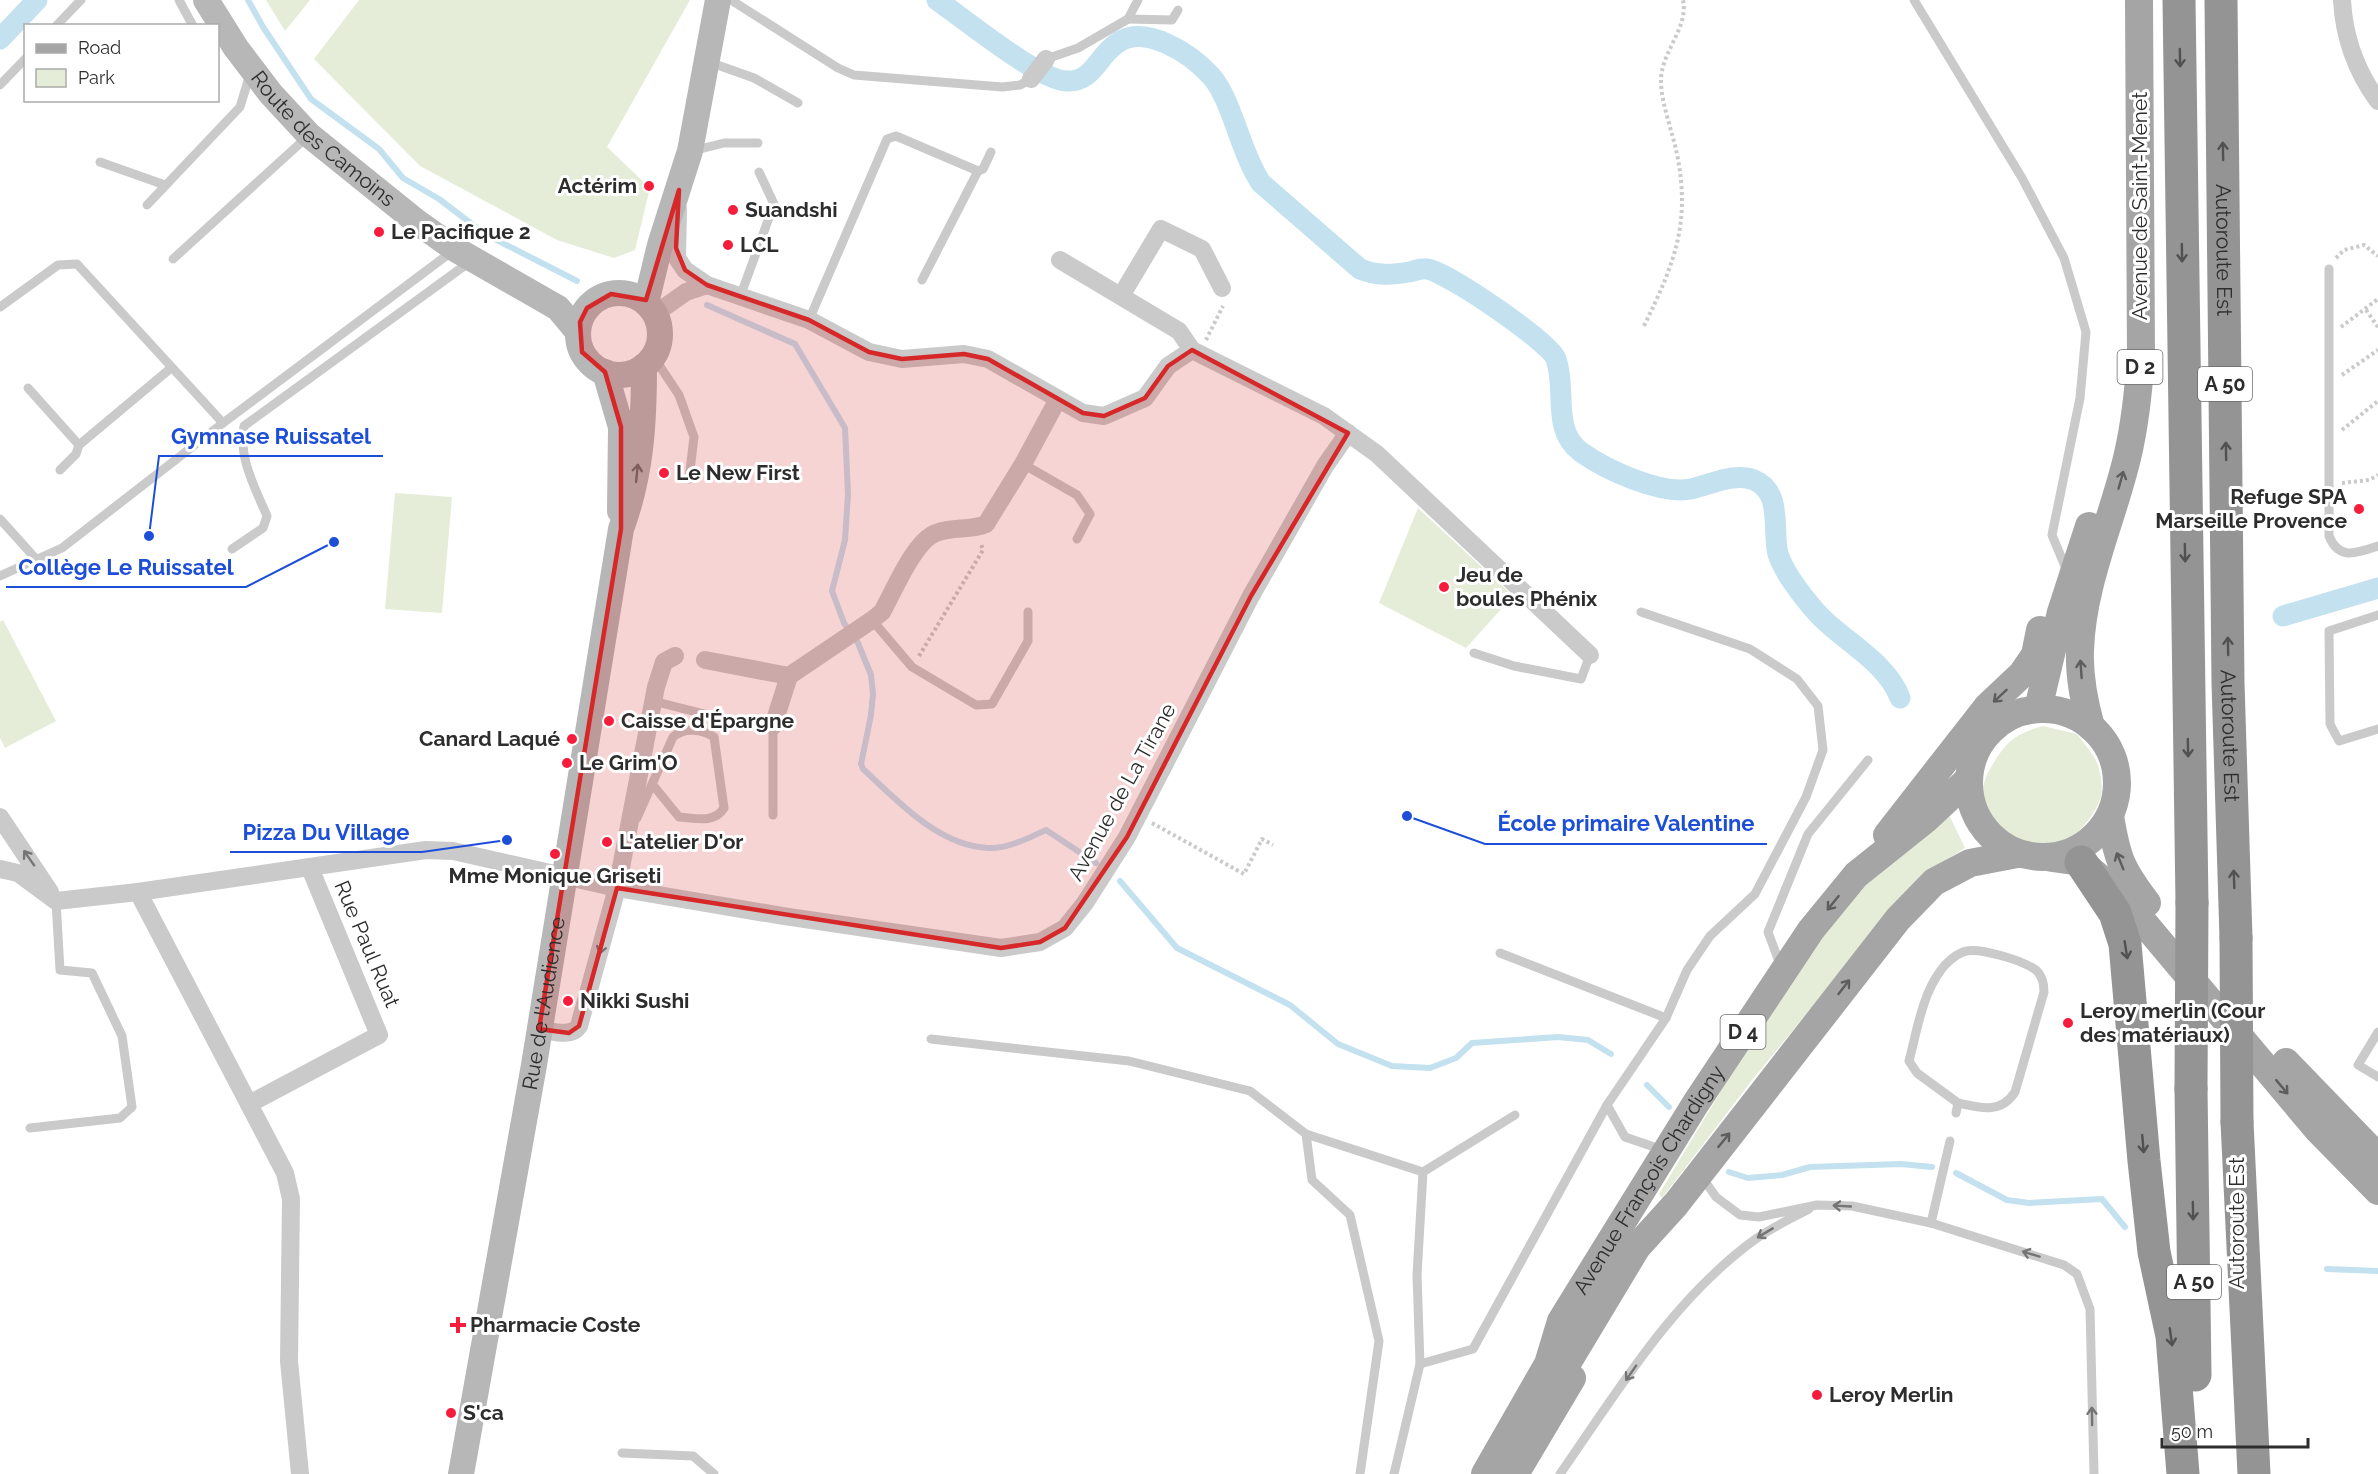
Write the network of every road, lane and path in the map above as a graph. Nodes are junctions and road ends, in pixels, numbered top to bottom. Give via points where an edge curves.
1 (81, 0) edge
2 (179, 0) edge
3 (718, 0) edge
4 (731, 0) edge
5 (1138, 0) edge
6 (1683, 0) edge
7 (1914, 0) edge
8 (2123, 0) edge
9 (2139, 0) edge
10 (2180, 0) edge
11 (2221, 0) edge
12 (2342, 0) edge
13 (1178, 10) dead end
14 (211, 13) edge
15 (1128, 19) junction
16 (58, 24) edge
17 (192, 24) edge
18 (1046, 59) joint
19 (24, 60) edge
20 (707, 62) junction
21 (252, 69) junction
22 (1031, 79) joint
23 (0, 85) edge
24 (2378, 101) edge
25 (798, 103) dead end
26 (309, 135) junction
27 (758, 143) dead end
28 (690, 151) junction
29 (991, 152) dead end
30 (100, 162) dead end
31 (978, 171) junction
32 (759, 172) dead end
33 (165, 185) junction
34 (679, 190) junction
35 (147, 205) dead end
36 (464, 254) junction
37 (2378, 256) edge
38 (172, 258) dead end
39 (1060, 260) dead end
40 (2329, 269) joint
41 (921, 280) dead end
42 (707, 285) junction
43 (1224, 294) joint
44 (1121, 296) junction
45 (740, 297) junction
46 (2378, 299) edge
47 (642, 303) junction
48 (0, 307) edge
49 (558, 308) junction
50 (588, 308) junction
51 (2366, 310) junction
52 (809, 320) junction
53 (1644, 326) dead end
54 (2378, 327) edge
55 (578, 332) junction
56 (2331, 334) junction
57 (2378, 350) edge
58 (1195, 352) junction
59 (649, 361) junction
60 (171, 368) junction
61 (605, 372) junction
62 (2329, 384) junction
63 (28, 388) dead end
64 (1058, 399) junction
65 (2378, 401) edge
66 (223, 423) junction
67 (1348, 433) junction
68 (2330, 440) junction
69 (79, 445) junction
70 (1023, 464) junction
71 (60, 470) dead end
72 (2378, 475) edge
73 (689, 479) dead end
74 (2330, 485) junction
75 (2092, 516) junction
76 (0, 519) edge
77 (621, 529) junction
78 (975, 529) junction
79 (1077, 539) dead end
80 (2378, 546) edge
81 (232, 549) dead end
82 (36, 559) junction
83 (2067, 571) junction
84 (0, 576) edge
85 (1028, 612) dead end
86 (1641, 612) dead end
87 (2378, 615) edge
88 (865, 625) junction
89 (1474, 652) dead end
90 (1590, 655) joint
91 (675, 656) dead end
92 (705, 660) dead end
93 (912, 667) junction
94 (789, 676) junction
95 (653, 701) junction
96 (2038, 709) junction
97 (767, 727) junction
98 (2091, 727) junction
99 (2378, 729) edge
100 (1868, 760) dead end
101 (1969, 779) junction
102 (653, 784) junction
103 (773, 815) dead end
104 (1138, 816) junction
105 (2110, 816) junction
106 (0, 817) edge
107 (627, 836) junction
108 (1273, 845) dead end
109 (2018, 854) junction
110 (2066, 860) junction
111 (310, 868) junction
112 (0, 869) edge
113 (1856, 875) junction
114 (564, 878) junction
115 (617, 888) junction
116 (138, 892) junction
117 (56, 901) junction
118 (1500, 953) dead end
119 (1783, 972) junction
120 (1666, 1018) junction
121 (539, 1029) junction
122 (2378, 1032) edge
123 (931, 1039) dead end
124 (2378, 1077) edge
125 (249, 1104) junction
126 (1607, 1105) junction
127 (1957, 1108) joint
128 (1515, 1115) dead end
129 (2237, 1122) junction
130 (30, 1128) dead end
131 (1306, 1134) junction
132 (1950, 1141) dead end
133 (1666, 1151) junction
134 (2378, 1157) edge
135 (1423, 1172) junction
136 (1699, 1172) junction
137 (2378, 1191) edge
138 (1676, 1204) junction
139 (1816, 1205) junction
140 (1931, 1223) junction
141 (1561, 1321) junction
142 (1420, 1364) junction
143 (622, 1453) dead end
144 (300, 1474) edge
145 (461, 1474) edge
146 (714, 1474) edge
147 (1360, 1474) edge
148 (1394, 1474) edge
149 (1466, 1474) edge
150 (1485, 1474) edge
151 (1501, 1474) edge
152 (1515, 1474) edge
153 (1560, 1474) edge
154 (2094, 1474) edge
155 (2183, 1474) edge
156 (2196, 1474) edge
157 (2239, 1474) edge
158 (2254, 1474) edge

1 - 16 lane
2 - 17 lane
3 - 20 street
4 - 22 lane via 854,75 1002,87
5 - 15 lane
6 - 53 path via 1685,11 1660,82 1681,173 1684,213 1671,266
7 - 83 lane via 2022,178 2064,258 2086,332 2080,398 2052,535
8 - 75 main road, Avenue de Saint-Menet / D 2 via 2124,369 2117,420
98 -> 9 main road, Avenue de Saint-Menet / D 2 via 2079,650 2084,612 2127,458 2141,358
10 -> 156 highway, Autoroute Est / A 50, bridge
129 -> 11 highway, Autoroute Est / A 50, bridge
12 - 24 street via 2347,39
13 - 15 lane via 1172,20
14 - 21 street, Route des Camoins
15 - 18 lane via 1077,48
18 - 22 street
19 - 23 lane
20 - 25 lane via 754,78
20 - 28 street
21 - 26 street, Route des Camoins
21 - 33 lane via 240,107
26 - 36 street, Route des Camoins via 417,222
26 - 38 lane
27 - 28 lane via 724,143
28 - 34 street
29 - 31 lane
30 - 33 lane
31 - 41 lane
31 - 52 lane via 896,136 887,139
32 - 45 lane via 774,204
33 - 35 lane
34 - 42 street via 677,258 685,270
34 - 47 street
36 - 49 street, Route des Camoins
36 - 66 lane
36 - 81 lane via 244,426 241,442 267,516 263,528
37 - 40 path via 2364,245 2353,246 2338,255
39 - 44 street
40 - 56 lane
42 - 45 street
42 - 47 street
43 - 44 street via 1202,249 1161,229
43 - 58 path
44 - 58 street via 1179,331
45 - 52 street
46 - 51 path
47 - 50 street via 611,294 598,298
47 - 59 street via 659,328 659,342
48 - 60 lane via 58,265 76,264
49 - 50 street, Route des Camoins
49 - 55 street, Route des Camoins
50 - 55 street
51 - 54 path
51 - 56 path
52 - 64 street via 869,352 902,359 964,354 988,359
55 - 61 street via 588,360
56 - 62 lane
57 - 62 path
58 - 64 street via 1168,366 1145,398 1122,410 1104,416 1083,413
58 - 67 street via 1324,416
59 - 61 street via 625,374
59 - 73 lane via 679,395 694,437
77 -> 59 street, Rue de l'Audience via 635,491
60 - 66 lane
60 - 69 lane
61 - 77 street, Rue de l'Audience via 621,427
62 - 68 lane
63 - 69 lane
64 - 70 street
65 - 68 path
66 - 82 lane via 62,548
67 - 90 street via 1377,454
67 - 104 street, Avenue de La Tirane via 1251,596
68 - 74 lane
69 - 71 lane via 76,454
70 - 78 street via 986,524
70 - 79 lane via 1077,495 1090,514
72 - 74 path via 2369,480
74 - 80 lane via 2329,536 2333,546 2343,554 2354,554
75 - 83 main road
75 - 96 main road, Avenue de Saint-Menet / D 2 via 2061,612
76 - 82 lane
77 - 114 street, Rue de l'Audience
78 - 88 street via 964,527 936,533 921,542 882,612
78 - 93 path via 983,550
82 - 84 lane
83 -> 113 main road via 2038,635 2035,655 2022,674 1987,707
85 - 93 lane via 1028,641 992,704 976,705
86 - 120 lane via 1750,649 1797,679 1818,706 1823,750 1806,797 1755,894 1710,936 1687,970
87 - 99 lane via 2329,631 2329,643 2330,724 2339,741
88 - 93 lane
88 - 94 street
89 - 90 lane via 1514,666 1581,679
91 - 95 street via 664,662
92 - 94 street
94 - 97 street
95 - 97 lane
95 - 107 street
96 - 98 main road via 2056,710
96 - 101 main road via 2021,712 1990,732 1971,763
97 - 103 lane
98 - 105 main road via 2105,742 2115,765 2117,791
100 - 119 lane via 1808,834 1768,932
101 - 109 main road via 1972,806 1984,829 2000,847
101 - 113 main road, Avenue François Chardigny / D 4
102 - 102 lane via 679,731 705,731 714,737 724,808 720,814 711,819 679,817
102 - 107 lane
104 - 108 path via 1244,874 1262,839
104 - 115 street, Avenue de La Tirane via 1085,903 1065,928 1040,942 1001,948
105 - 110 main road via 2096,836
134 -> 105 main road via 2316,1097 2150,907 2116,856
117 -> 106 street
107 - 115 street
109 - 110 main road
136 -> 109 main road, Avenue François Chardigny / D 4 via 1898,919 1934,882 1970,863
110 -> 137 main road via 2123,898 2318,1130
110 -> 155 highway via 2115,913 2126,944 2154,1252 2172,1336
111 - 114 street, Avenue de La Tirane via 426,850 453,851
111 - 116 street, Avenue de La Tirane
111 - 125 street, Rue Paul Ruat via 379,1035
112 - 117 street via 18,873
113 -> 119 main road, Avenue François Chardigny / D 4
114 - 115 street, Avenue de La Tirane
114 - 121 street, Rue de l'Audience
115 -> 121 street via 579,1026 569,1033
116 - 117 street, Avenue de La Tirane
116 - 125 street
117 - 130 lane via 60,970 92,973 122,1036 132,1107 120,1118
118 - 120 lane
119 - 133 main road, Avenue François Chardigny / D 4
120 - 126 lane
121 - 145 street, Rue de l'Audience
122 - 124 lane via 2358,1065
123 - 131 lane via 1129,1060 1250,1091
125 - 144 street via 285,1173 291,1199 289,1361
126 - 133 lane via 1624,1137
126 - 142 lane via 1473,1349
127 - 127 lane via 1909,1061 1924,1004 1941,970 1964,951 1978,950 2038,972 2044,981 2044,992 2008,1102 1984,1109
128 - 135 lane
129 - 157 highway, Autoroute Est / A 50
129 - 158 highway
131 - 135 lane
131 - 147 lane via 1312,1180 1350,1215 1379,1341
132 - 140 lane
133 - 141 main road, Avenue François Chardigny / D 4
135 - 142 lane via 1417,1275
136 - 138 main road, Avenue François Chardigny / D 4
136 - 139 lane via 1716,1197 1740,1215 1759,1217
138 - 151 main road, Avenue François Chardigny / D 4 via 1637,1247
138 - 152 main road, D 4
140 -> 139 lane via 1852,1206
139 -> 153 lane via 1756,1239 1707,1282 1653,1341
154 -> 140 lane via 2090,1309 2078,1274 2064,1265
141 - 149 main road, D 4
141 - 150 main road, Avenue François Chardigny / D 4 via 1548,1364
142 - 148 lane
143 - 146 lane via 693,1456

